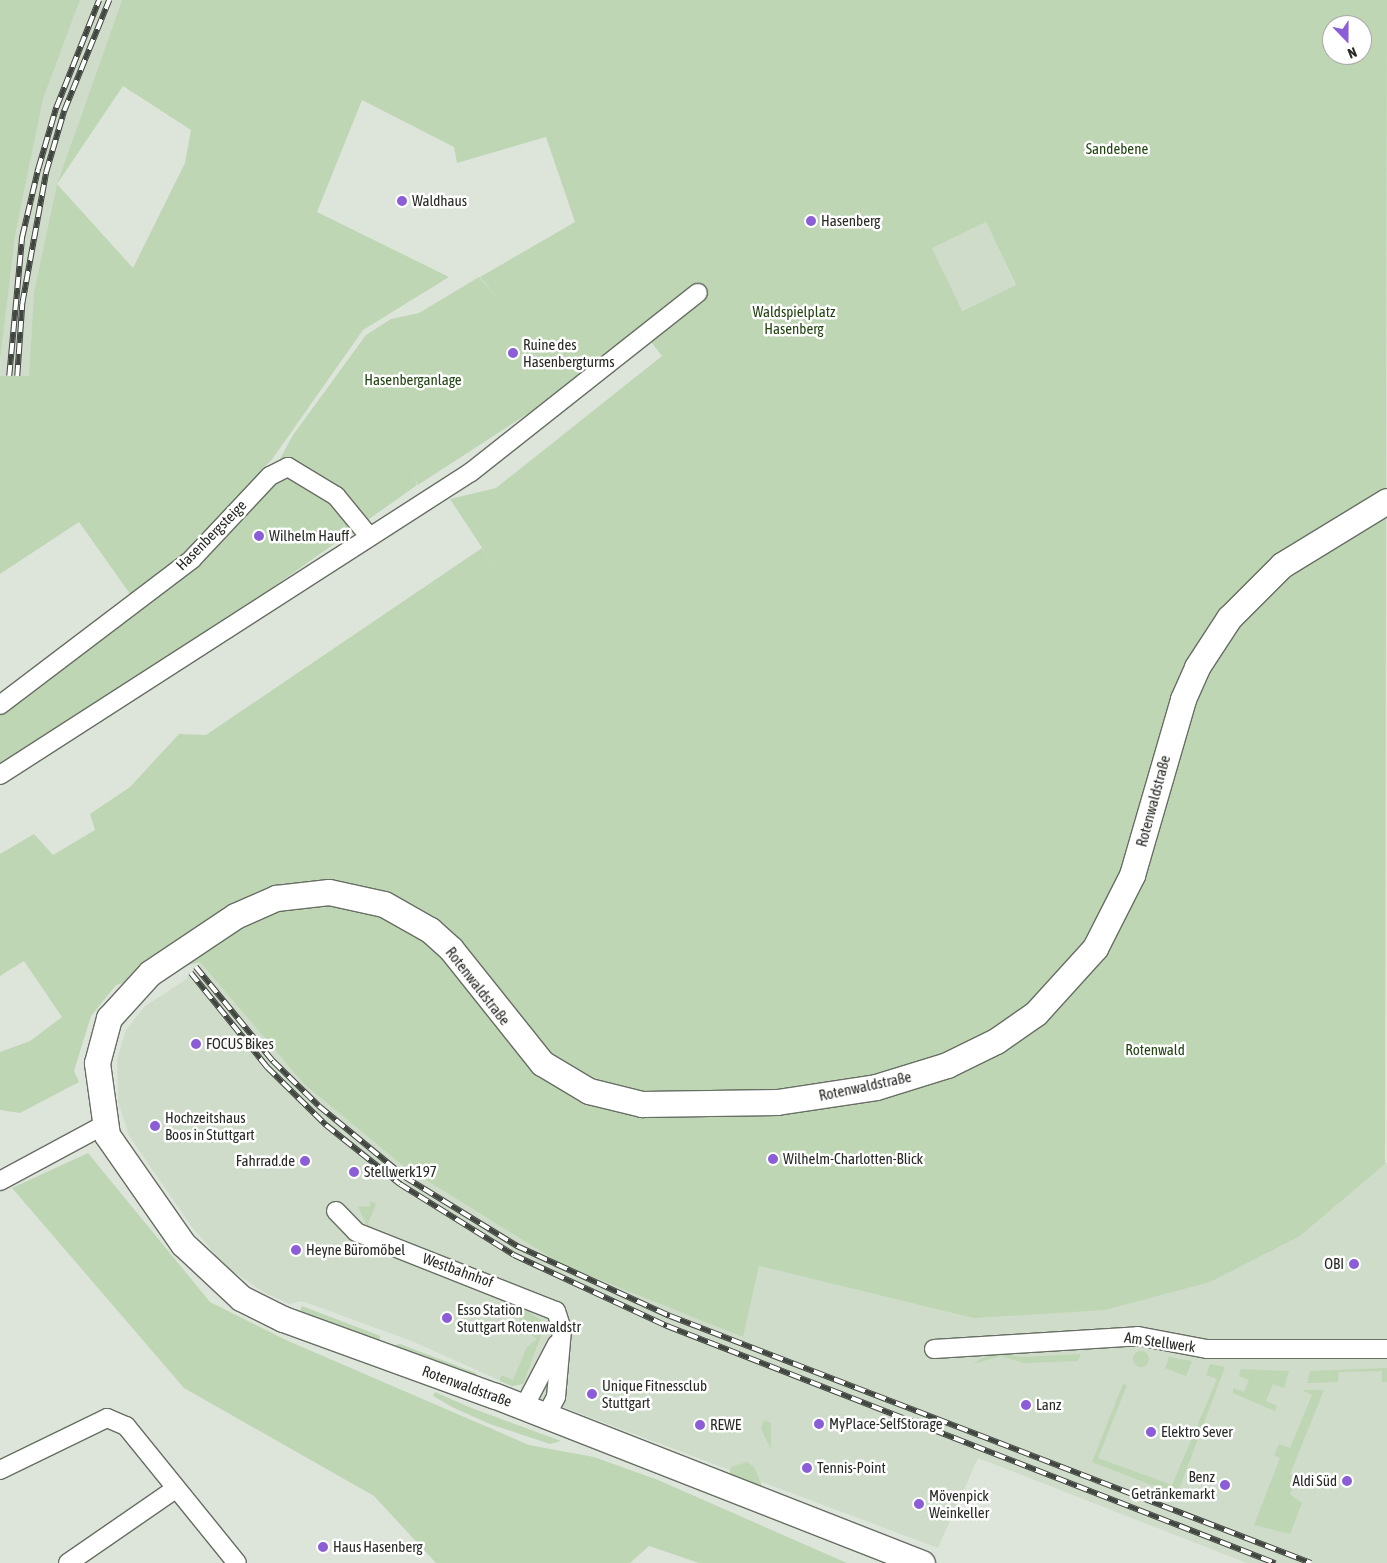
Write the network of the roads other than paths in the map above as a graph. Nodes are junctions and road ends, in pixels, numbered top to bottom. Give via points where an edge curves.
1 (698, 293) dead end
2 (1387, 501) edge
3 (368, 535) junction
4 (0, 705) edge
5 (0, 775) edge
6 (104, 1125) junction
7 (0, 1181) edge
8 (336, 1211) dead end
9 (559, 1341) junction
10 (934, 1349) dead end
11 (1387, 1349) edge
12 (535, 1412) junction
13 (0, 1470) edge
14 (174, 1490) junction
15 (68, 1563) edge
16 (237, 1563) edge
17 (922, 1563) edge

1 - 3 street via 471,472
2 - 6 main road, Rotenwaldstraße via 1282,565 1229,618 1197,667 1183,699 1132,876 1110,925 1080,970 1050,1000 1019,1026 972,1054 876,1087 777,1102 642,1104 570,1082 542,1063 451,949 418,922 351,895 294,894 258,904 213,928 122,999 104,1031 97,1063
3 - 4 street, Hasenbergsteige via 336,496 288,467 270,476 192,560
3 - 5 street
6 - 7 street
6 - 12 main road, Rotenwaldstraße via 120,1158 162,1218 206,1270 241,1298 283,1319
8 - 9 street, Westbahnhof via 356,1232 551,1307 562,1330
9 - 12 street
9 - 12 street, Westbahnhof via 556,1397
10 - 11 street, Am Stellwerk via 1138,1336 1207,1349
12 - 17 main road, Rotenwaldstraße
13 - 14 street via 107,1418 126,1426
14 - 15 street
14 - 16 street

